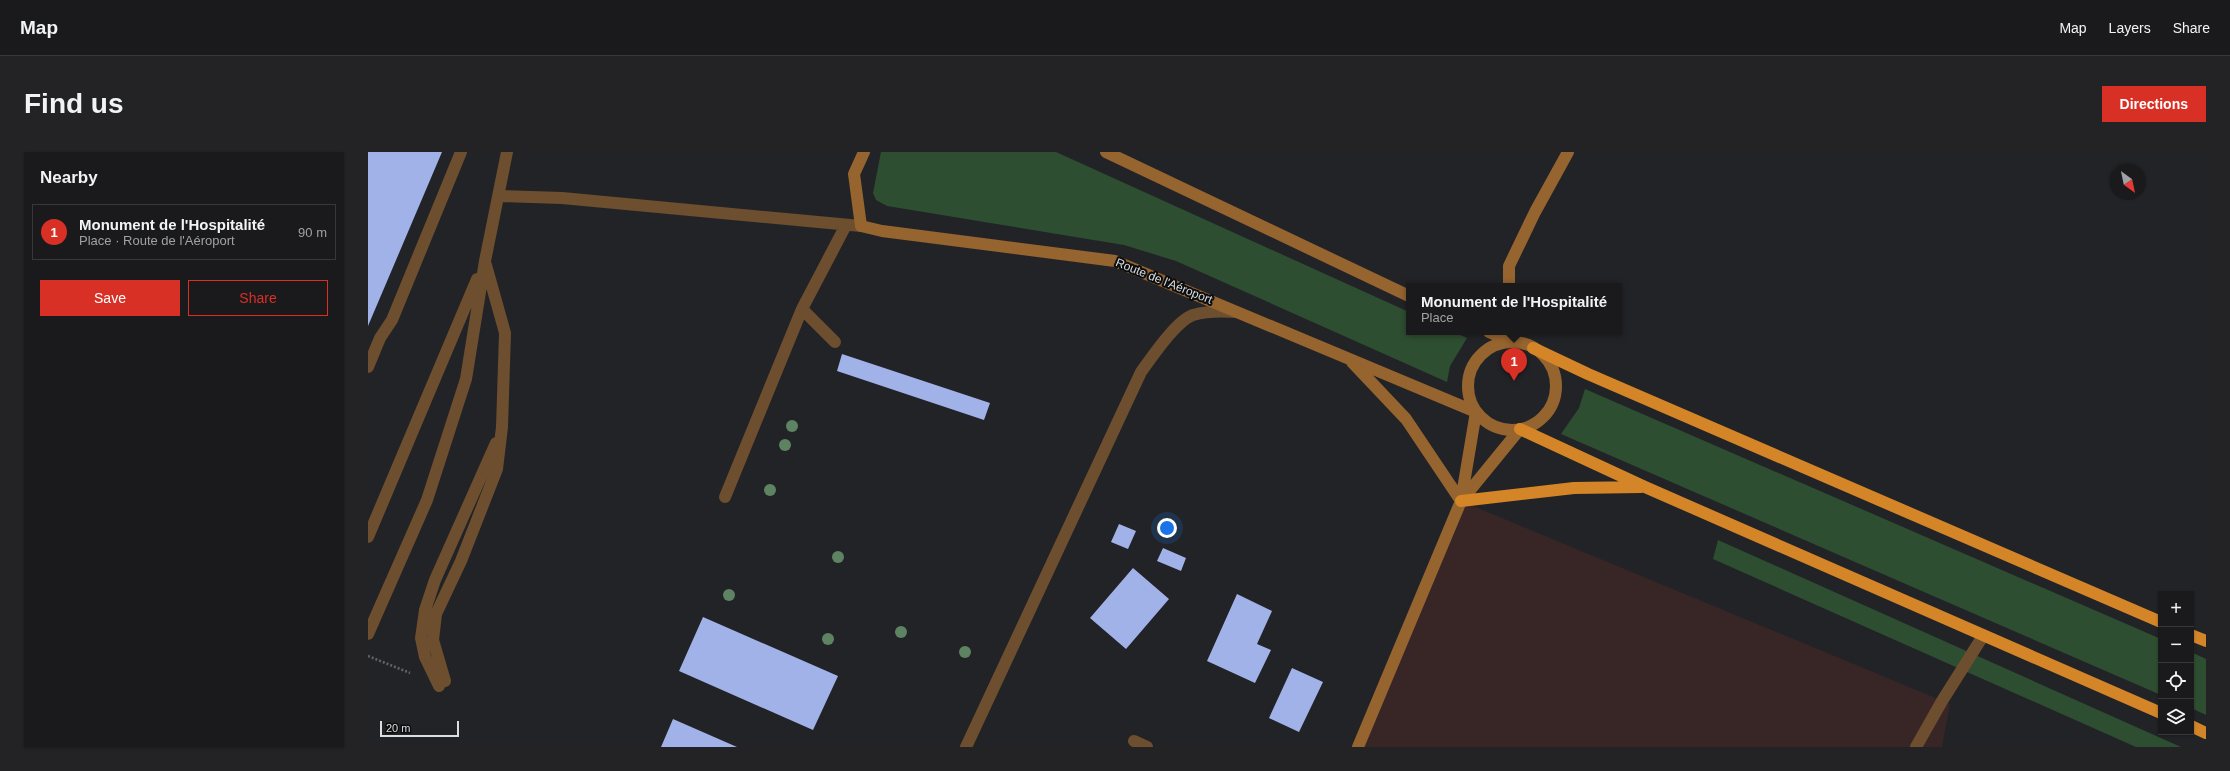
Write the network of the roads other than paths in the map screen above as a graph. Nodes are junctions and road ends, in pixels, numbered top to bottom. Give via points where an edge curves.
1 (461, 152) edge
2 (507, 152) edge
3 (864, 152) edge
4 (1106, 152) edge
5 (1568, 152) edge
6 (499, 196) junction
7 (846, 225) junction
8 (861, 226) junction
9 (485, 262) junction
10 (1509, 283) edge
11 (1406, 295) edge
12 (802, 309) junction
13 (1237, 312) junction
14 (1499, 335) edge
15 (380, 338) junction
16 (835, 342) dead end
17 (1524, 342) edge
18 (368, 347) edge
19 (1349, 358) junction
20 (368, 367) edge
21 (1476, 412) junction
22 (1520, 429) junction
23 (1645, 487) junction
24 (725, 497) dead end
25 (1461, 501) junction
26 (368, 537) edge
27 (2158, 621) edge
28 (368, 634) edge
29 (1983, 636) junction
30 (2194, 636) edge
31 (2206, 641) edge
32 (442, 683) road end
33 (2158, 712) edge
34 (2194, 727) edge
35 (2206, 733) edge
36 (1134, 741) dead end
37 (966, 747) edge
38 (1147, 747) edge
39 (1358, 747) edge
40 (1916, 747) edge

1 - 15 lane via 392,320
2 - 6 lane
3 - 8 street via 854,174
4 - 11 street
5 - 10 street via 1509,266
6 - 7 lane via 562,198
6 - 9 lane
7 - 8 lane
7 - 12 lane
8 - 13 street, Route de l'Aéroport via 882,231 1115,260
9 - 26 lane
9 - 28 lane via 466,379 427,500
9 - 32 lane via 505,333 502,427 435,580 425,610 421,638 425,657
12 - 16 lane
12 - 24 lane
13 - 19 street, Route de l'Aéroport
13 - 37 lane via 1213,311 1192,316 1169,335 1141,372
14 - 17 street
15 - 18 lane
15 - 20 lane
17 - 21 street via 1500,344 1487,350 1477,360 1470,372 1468,386
17 - 22 street via 1545,357 1553,370 1556,385 1554,400 1546,413 1535,423
17 - 27 highway via 1588,374
19 - 21 street, Route de l'Aéroport
19 - 25 street via 1406,419
21 - 22 street via 1496,427
21 - 25 street
22 - 23 highway
22 - 25 street
23 - 25 highway via 1574,488
23 - 29 highway
25 - 39 street
29 - 33 highway
29 - 40 lane
30 - 31 highway
34 - 35 highway
36 - 38 lane

